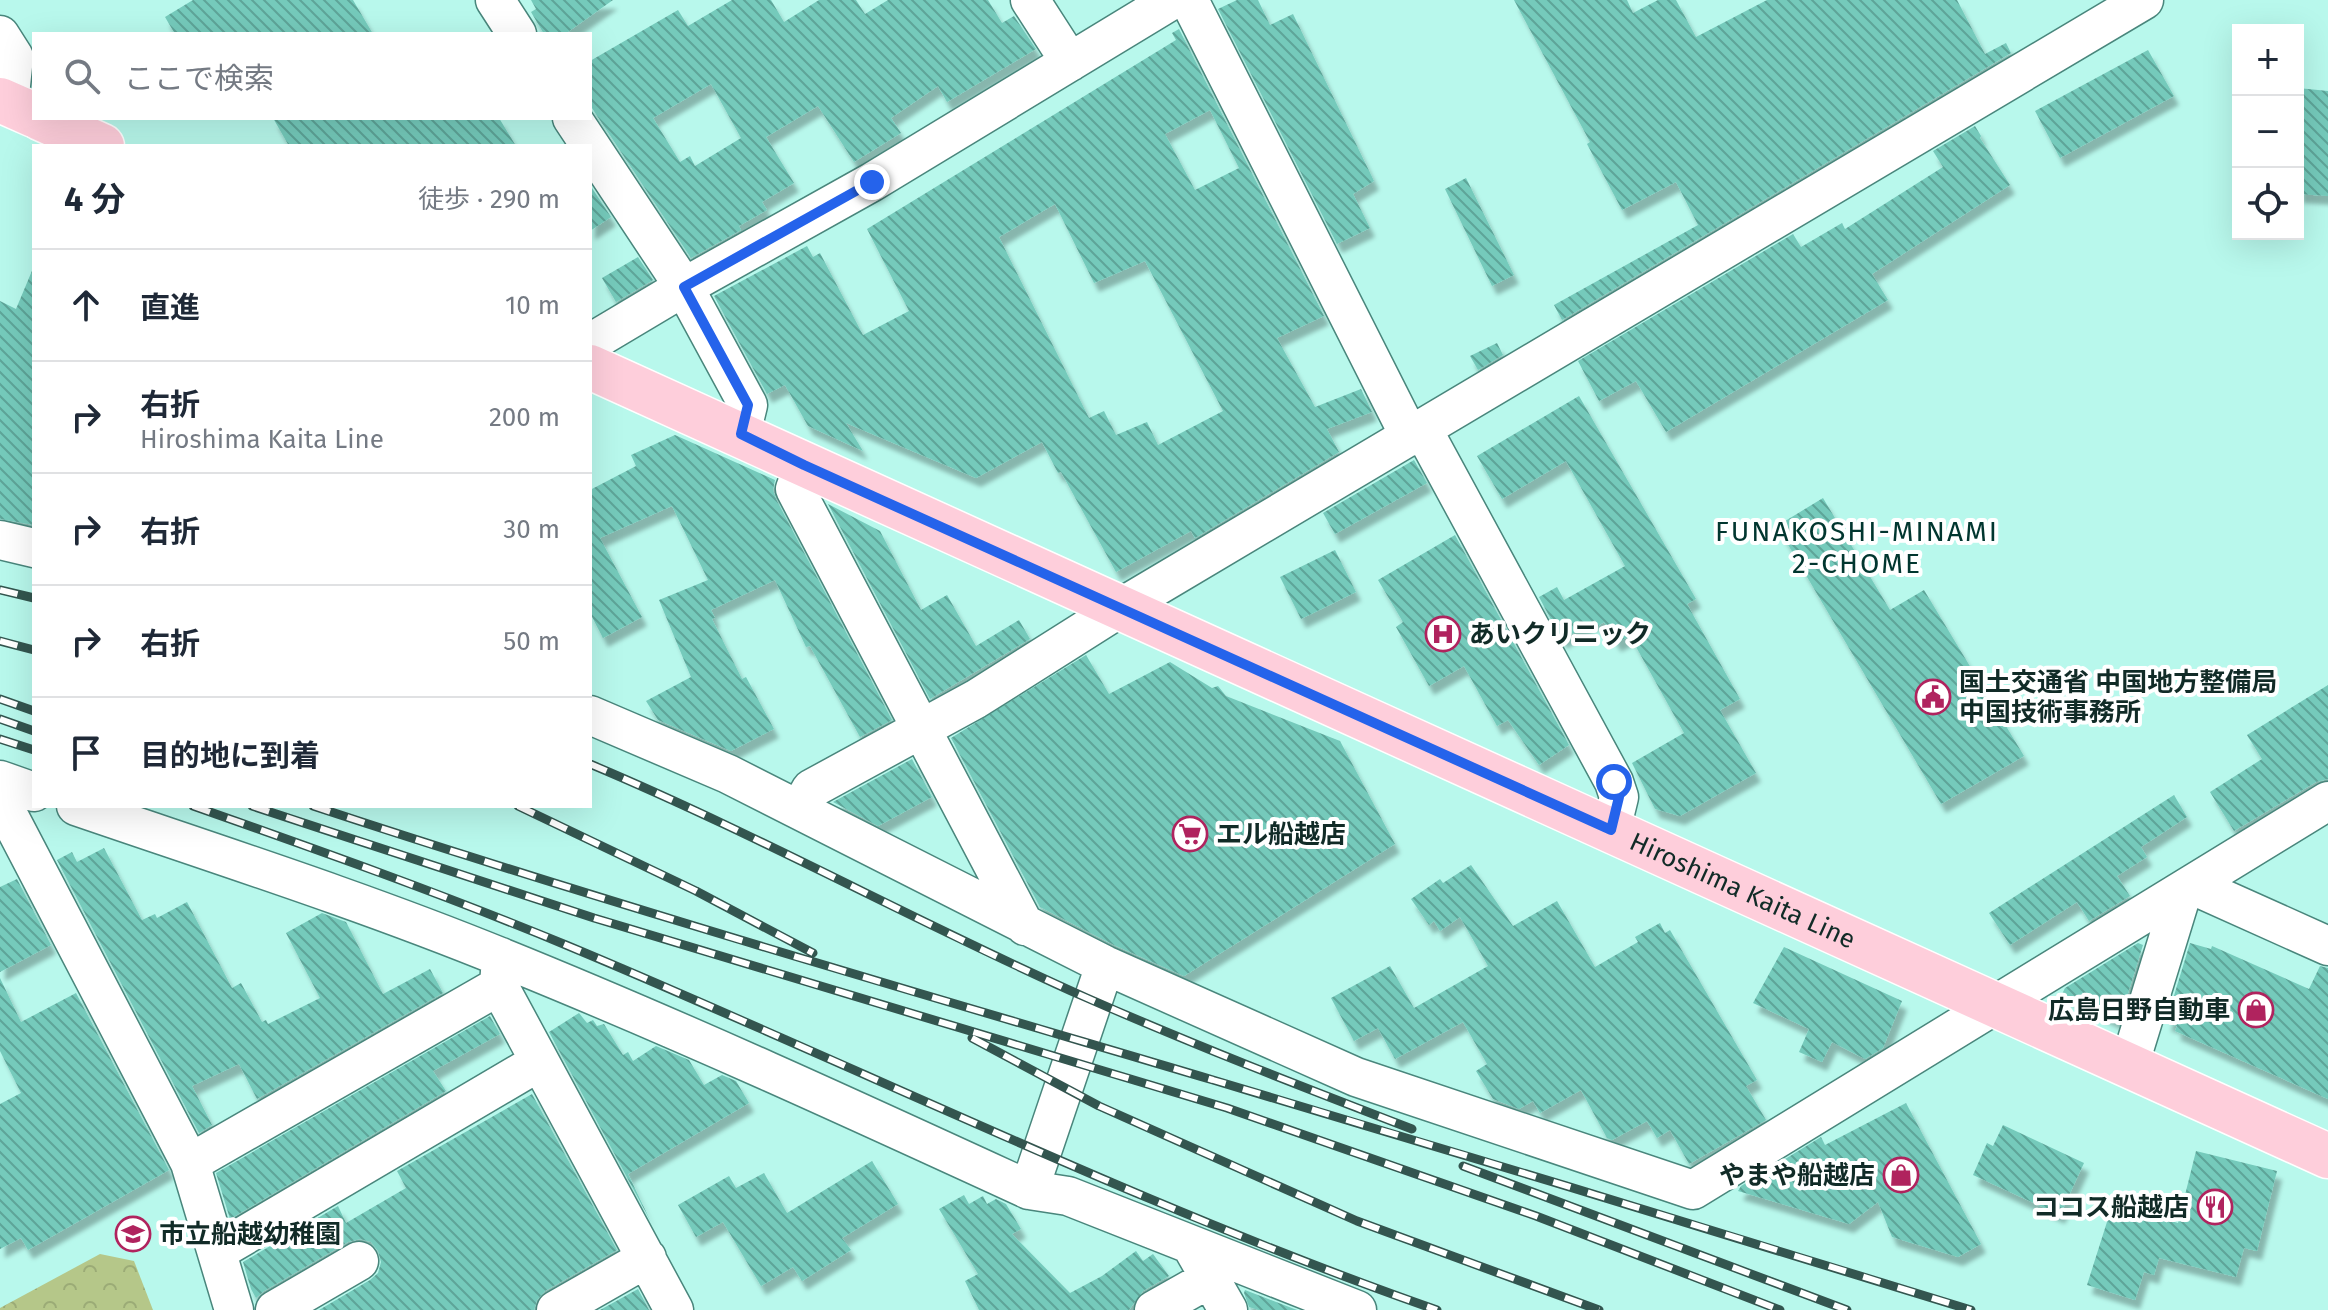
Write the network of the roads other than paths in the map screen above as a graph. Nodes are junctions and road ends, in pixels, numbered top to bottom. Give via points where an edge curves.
1 (495, 0) edge
2 (1030, 0) edge
3 (1172, 0) edge
4 (1189, 0) edge
5 (2144, 0) edge
6 (516, 32) edge
7 (0, 35) edge
8 (1070, 62) junction
9 (21, 109) edge
10 (45, 120) edge
11 (573, 120) edge
12 (98, 144) edge
13 (589, 144) edge
14 (592, 148) edge
15 (684, 287) junction
16 (592, 342) edge
17 (592, 368) edge
18 (741, 434) junction
19 (1417, 434) junction
20 (804, 465) junction
21 (0, 540) edge
22 (32, 548) edge
23 (1120, 608) junction
24 (592, 716) edge
25 (921, 729) junction
26 (0, 780) edge
27 (32, 791) edge
28 (0, 799) edge
29 (2328, 801) edge
30 (82, 808) edge
31 (799, 810) junction
32 (1611, 830) junction
33 (2188, 888) junction
34 (1025, 926) junction
35 (2328, 946) edge
36 (1105, 965) junction
37 (500, 972) junction
38 (1994, 1005) junction
39 (539, 1062) junction
40 (2129, 1066) junction
41 (2328, 1156) edge
42 (190, 1163) junction
43 (1029, 1190) junction
44 (1191, 1245) junction
45 (218, 1251) junction
46 (647, 1258) junction
47 (359, 1261) dead end
48 (1219, 1294) edge
49 (234, 1310) edge
50 (275, 1310) edge
51 (556, 1310) edge
52 (674, 1310) edge
53 (1154, 1310) edge
54 (1357, 1310) edge

1 - 6 street
2 - 8 street
3 - 8 street
4 - 19 street
5 - 19 street
7 - 9 street via 14,57
8 - 15 street
10 - 12 main road
11 - 13 street
14 - 15 street
15 - 16 street
15 - 18 street via 748,405
17 - 18 main road, Hiroshima Kaita Line
18 - 20 main road, Hiroshima Kaita Line
19 - 23 street
19 - 32 street via 1614,782 1619,797
20 - 23 main road, Hiroshima Kaita Line
20 - 25 street via 795,489
21 - 22 street
23 - 25 street
23 - 32 main road, Hiroshima Kaita Line
24 - 31 street
25 - 31 street via 811,789
25 - 34 street
26 - 27 street
28 - 42 street
29 - 33 street
30 - 37 street via 372,908
31 - 34 street
32 - 38 main road, Hiroshima Kaita Line
33 - 35 street
33 - 38 street
33 - 40 street
34 - 36 street
36 - 38 street via 1356,1077 1693,1190
36 - 43 street
37 - 39 street
37 - 42 street
37 - 43 street via 716,1047
38 - 40 main road, Hiroshima Kaita Line
39 - 45 street
39 - 46 street
40 - 41 main road, Hiroshima Kaita Line
42 - 45 street
43 - 44 street via 1068,1196
44 - 48 street
44 - 54 street
45 - 49 street
46 - 51 street
46 - 52 street
47 - 50 street
48 - 53 street

